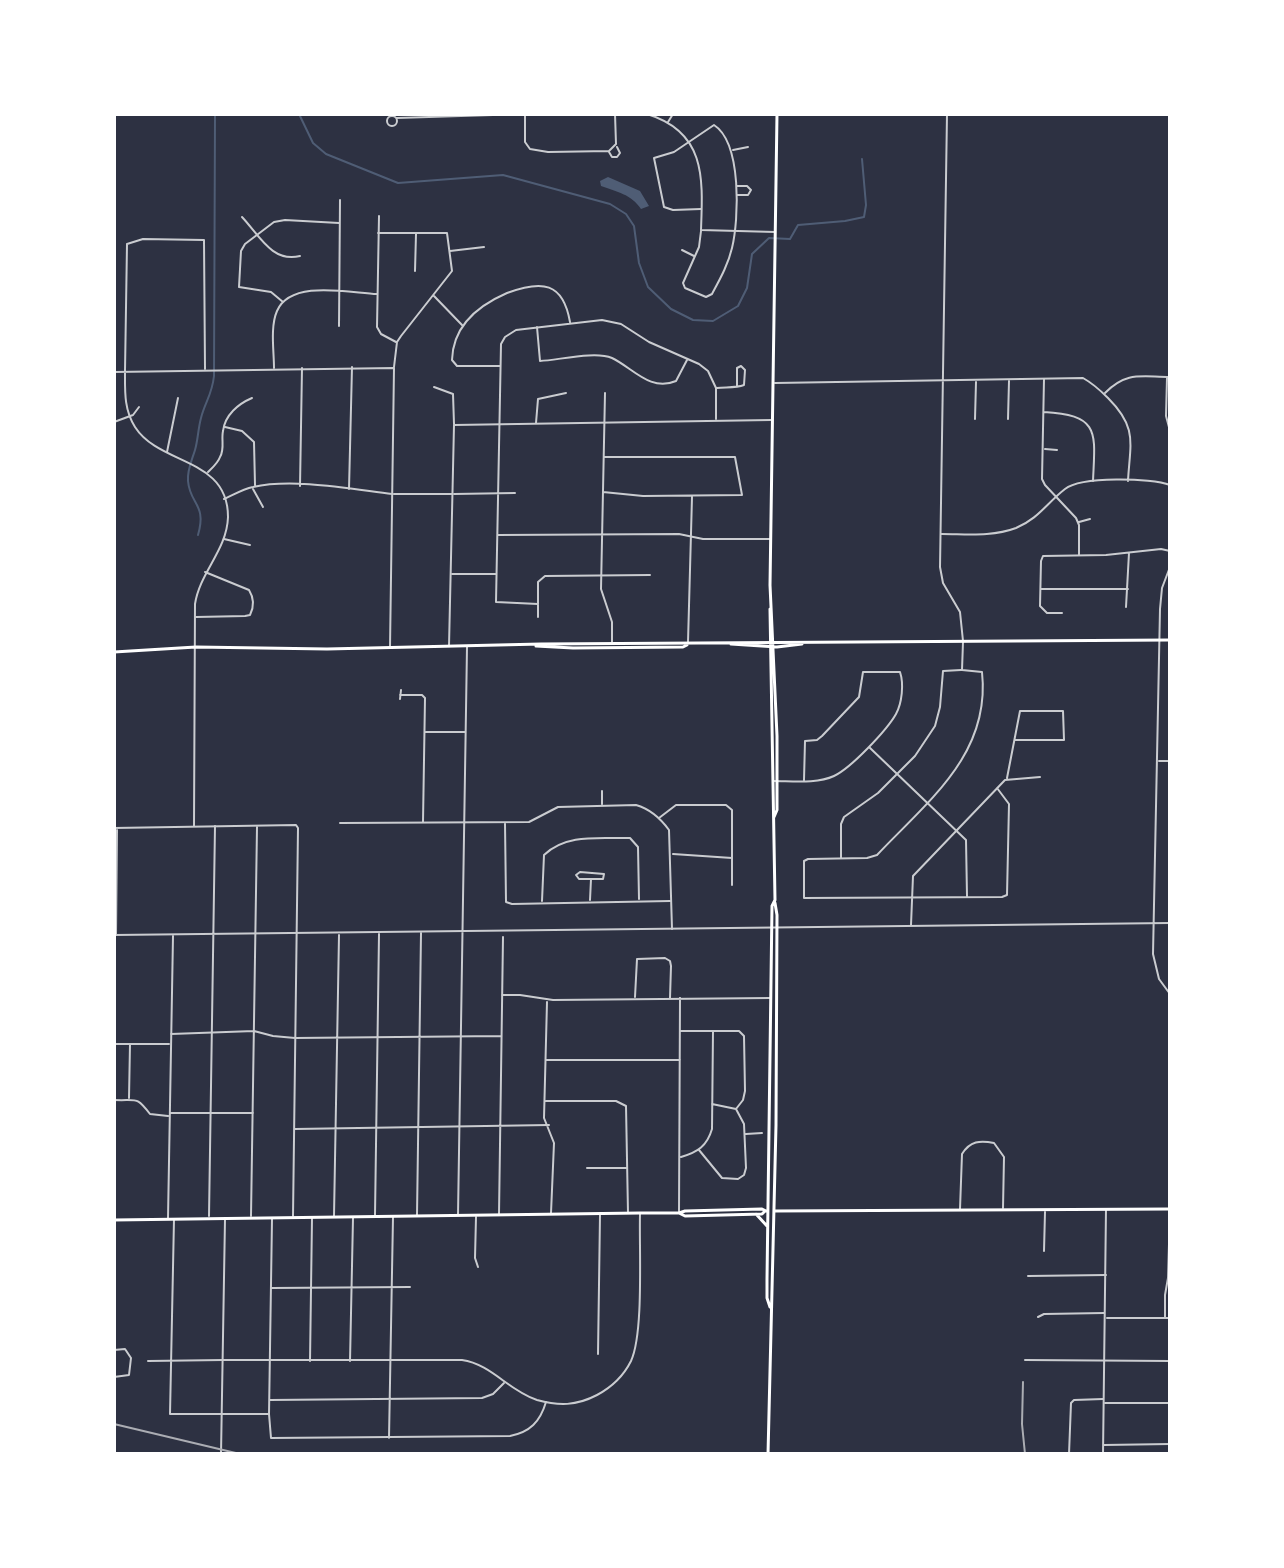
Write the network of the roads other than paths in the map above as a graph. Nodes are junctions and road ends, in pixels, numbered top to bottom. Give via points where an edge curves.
1 (525, 114) edge
2 (552, 114) edge
3 (615, 114) edge
4 (647, 114) edge
5 (673, 114) edge
6 (777, 114) edge
7 (947, 114) edge
8 (397, 118) dead end
9 (668, 122) junction
10 (689, 141) junction
11 (616, 146) junction
12 (748, 147) dead end
13 (609, 151) junction
14 (732, 151) junction
15 (736, 186) junction
16 (736, 196) junction
17 (340, 200) dead end
18 (702, 209) junction
19 (379, 216) dead end
20 (242, 217) dead end
21 (339, 223) junction
22 (701, 230) junction
23 (734, 231) junction
24 (776, 232) junction
25 (378, 233) junction
26 (416, 233) junction
27 (258, 234) junction
28 (484, 247) dead end
29 (682, 250) dead end
30 (449, 251) junction
31 (300, 256) dead end
32 (695, 256) junction
33 (415, 271) dead end
34 (340, 292) junction
35 (377, 294) junction
36 (434, 296) junction
37 (283, 302) junction
38 (570, 324) junction
39 (339, 326) dead end
40 (462, 326) junction
41 (537, 327) junction
42 (397, 342) junction
43 (688, 359) junction
44 (500, 366) junction
45 (352, 367) junction
46 (274, 368) junction
47 (302, 368) junction
48 (394, 368) junction
49 (205, 370) junction
50 (125, 371) junction
51 (114, 372) edge
52 (1169, 377) edge
53 (1009, 379) junction
54 (1044, 379) junction
55 (942, 380) junction
56 (976, 380) junction
57 (773, 383) junction
58 (737, 386) junction
59 (434, 387) dead end
60 (716, 388) junction
61 (566, 393) dead end
62 (605, 393) dead end
63 (1104, 394) junction
64 (178, 398) dead end
65 (252, 398) dead end
66 (139, 407) dead end
67 (1043, 412) junction
68 (130, 416) junction
69 (716, 419) junction
70 (975, 419) dead end
71 (1008, 419) dead end
72 (772, 421) junction
73 (114, 422) edge
74 (604, 423) junction
75 (454, 425) junction
76 (499, 425) junction
77 (536, 425) junction
78 (225, 426) junction
79 (1170, 431) edge
80 (1043, 449) junction
81 (1057, 450) dead end
82 (166, 453) junction
83 (604, 457) junction
84 (207, 473) junction
85 (1093, 481) junction
86 (1128, 481) junction
87 (1170, 485) edge
88 (300, 486) junction
89 (254, 487) junction
90 (349, 489) junction
91 (603, 492) junction
92 (497, 493) junction
93 (515, 493) dead end
94 (393, 494) junction
95 (453, 494) junction
96 (692, 495) junction
97 (1057, 497) junction
98 (224, 499) junction
99 (263, 507) dead end
100 (1090, 519) dead end
101 (1078, 522) junction
102 (940, 534) junction
103 (497, 535) junction
104 (602, 535) junction
105 (691, 537) junction
106 (224, 539) junction
107 (771, 539) junction
108 (250, 545) dead end
109 (1170, 551) edge
110 (1129, 552) junction
111 (1079, 555) junction
112 (1170, 567) edge
113 (205, 572) junction
114 (452, 574) junction
115 (496, 574) junction
116 (650, 575) dead end
117 (601, 576) junction
118 (1040, 589) junction
119 (1128, 589) junction
120 (538, 604) junction
121 (1126, 607) dead end
122 (1062, 613) dead end
123 (196, 617) junction
124 (538, 617) dead end
125 (1159, 640) junction
126 (1170, 640) edge
127 (963, 642) junction
128 (688, 644) junction
129 (771, 644) junction
130 (612, 646) junction
131 (196, 647) junction
132 (449, 647) junction
133 (467, 647) junction
134 (390, 648) junction
135 (114, 652) edge
136 (962, 670) junction
137 (400, 695) dead end
138 (424, 732) junction
139 (465, 732) junction
140 (1015, 740) junction
141 (868, 746) junction
142 (1157, 761) junction
143 (1170, 761) edge
144 (897, 773) junction
145 (1040, 777) dead end
146 (1007, 779) junction
147 (804, 780) junction
148 (775, 781) junction
149 (997, 788) junction
150 (602, 791) dead end
151 (926, 802) junction
152 (602, 806) junction
153 (659, 818) junction
154 (340, 823) dead end
155 (423, 823) junction
156 (464, 823) junction
157 (505, 823) junction
158 (257, 825) junction
159 (194, 826) junction
160 (215, 826) junction
161 (116, 828) edge
162 (955, 829) junction
163 (671, 854) junction
164 (732, 858) junction
165 (841, 858) junction
166 (591, 879) junction
167 (732, 885) dead end
168 (967, 897) junction
169 (911, 898) junction
170 (590, 901) junction
171 (639, 901) junction
172 (672, 901) junction
173 (542, 903) junction
174 (1153, 923) junction
175 (1170, 923) edge
176 (911, 926) junction
177 (774, 928) junction
178 (672, 929) junction
179 (462, 931) junction
180 (379, 932) junction
181 (421, 932) junction
182 (255, 933) junction
183 (339, 933) junction
184 (214, 934) junction
185 (297, 934) junction
186 (115, 935) edge
187 (173, 935) junction
188 (503, 937) dead end
189 (1170, 994) edge
190 (502, 995) junction
191 (635, 998) junction
192 (670, 998) junction
193 (680, 998) junction
194 (773, 998) junction
195 (547, 999) junction
196 (254, 1031) junction
197 (680, 1031) junction
198 (713, 1031) junction
199 (212, 1033) junction
200 (171, 1034) junction
201 (501, 1036) junction
202 (420, 1037) junction
203 (461, 1037) junction
204 (295, 1038) junction
205 (337, 1038) junction
206 (378, 1038) junction
207 (114, 1044) edge
208 (130, 1044) junction
209 (171, 1044) junction
210 (545, 1060) junction
211 (680, 1060) junction
212 (114, 1100) edge
213 (129, 1101) junction
214 (545, 1101) junction
215 (712, 1104) junction
216 (736, 1109) junction
217 (253, 1113) junction
218 (170, 1114) junction
219 (211, 1114) junction
220 (549, 1125) junction
221 (500, 1126) junction
222 (460, 1127) junction
223 (377, 1128) junction
224 (417, 1128) junction
225 (294, 1129) junction
226 (335, 1129) junction
227 (762, 1133) dead end
228 (745, 1134) junction
229 (699, 1150) junction
230 (679, 1157) junction
231 (587, 1168) dead end
232 (628, 1168) junction
233 (768, 1196) junction
234 (1105, 1208) junction
235 (758, 1209) junction
236 (1003, 1209) junction
237 (1046, 1209) junction
238 (1170, 1209) edge
239 (960, 1210) junction
240 (769, 1211) junction
241 (600, 1213) junction
242 (628, 1213) junction
243 (640, 1213) junction
244 (679, 1213) junction
245 (551, 1214) junction
246 (756, 1214) junction
247 (417, 1215) junction
248 (476, 1215) junction
249 (499, 1215) junction
250 (353, 1216) junction
251 (375, 1216) junction
252 (393, 1216) junction
253 (458, 1216) junction
254 (209, 1217) junction
255 (225, 1217) junction
256 (251, 1217) junction
257 (272, 1217) junction
258 (293, 1217) junction
259 (312, 1217) junction
260 (334, 1217) junction
261 (168, 1218) junction
262 (174, 1218) junction
263 (114, 1220) edge
264 (768, 1228) junction
265 (1044, 1251) dead end
266 (478, 1267) dead end
267 (1106, 1275) junction
268 (1028, 1276) dead end
269 (410, 1287) dead end
270 (271, 1288) junction
271 (312, 1288) junction
272 (352, 1288) junction
273 (392, 1288) junction
274 (770, 1307) junction
275 (1105, 1315) junction
276 (1038, 1317) dead end
277 (1165, 1318) junction
278 (1170, 1318) edge
279 (114, 1350) edge
280 (598, 1354) dead end
281 (224, 1360) junction
282 (1025, 1360) dead end
283 (1104, 1360) junction
284 (148, 1361) dead end
285 (171, 1361) junction
286 (269, 1361) junction
287 (310, 1361) junction
288 (350, 1361) junction
289 (390, 1361) junction
290 (1170, 1361) edge
291 (114, 1377) edge
292 (504, 1383) junction
293 (390, 1399) junction
294 (269, 1400) junction
295 (1105, 1401) junction
296 (546, 1402) junction
297 (1170, 1403) edge
298 (222, 1414) junction
299 (269, 1414) junction
300 (389, 1438) junction
301 (1170, 1444) edge
302 (1104, 1445) junction
303 (221, 1454) edge
304 (768, 1454) edge
305 (1069, 1454) edge
306 (1103, 1454) edge

1 - 2 street
1 - 8 street
1 - 13 street via 525,142 534,150
3 - 11 street
4 - 9 street
5 - 9 street
6 - 24 main road
7 - 55 street
9 - 10 street
10 - 14 street via 714,125
10 - 18 street via 701,169
10 - 18 street via 674,152 655,156 655,169 664,207
11 - 13 street
11 - 13 street via 617,157
12 - 14 street
14 - 15 street
15 - 16 street
15 - 16 street via 751,189 748,195
16 - 23 street
17 - 21 street
18 - 22 street
19 - 25 street
20 - 27 street
21 - 27 street via 285,220
21 - 34 street
22 - 23 street
22 - 32 street
23 - 24 street
23 - 32 street via 728,261 706,297 683,283
24 - 57 main road
25 - 26 street
25 - 35 street
26 - 30 street via 447,233
26 - 33 street
27 - 31 street via 273,253 290,259
27 - 37 street via 239,256 238,284 271,292
28 - 30 street
29 - 32 street
30 - 36 street via 452,271
34 - 35 street
34 - 37 street via 300,292
34 - 39 street
35 - 42 street via 377,327
36 - 40 street
36 - 42 street
37 - 46 street via 274,322
38 - 40 street via 564,299 537,284 484,303
38 - 41 street
38 - 43 street via 614,321
40 - 44 street via 452,348 454,365
41 - 43 street via 540,361 607,357 662,385 676,381
41 - 44 street via 505,337
42 - 48 street
43 - 60 street via 708,371
44 - 76 street
45 - 47 street
45 - 48 street
45 - 90 street
46 - 47 street
46 - 49 street
47 - 88 street
48 - 94 street
49 - 50 street
49 - 50 street via 206,244 200,239 152,239 127,244
50 - 51 street
50 - 68 street
52 - 63 street via 1120,379
52 - 79 street
53 - 54 street
53 - 56 street
53 - 71 street
54 - 63 street via 1083,378
54 - 67 street
55 - 56 street
55 - 57 street
55 - 102 street
56 - 70 street
57 - 72 main road
58 - 58 street via 744,383 741,366 737,368
58 - 60 street
59 - 75 street via 453,394
60 - 69 street
61 - 77 street via 538,399
62 - 74 street
63 - 86 street via 1129,426
64 - 82 street
65 - 78 street via 231,412
66 - 68 street
67 - 80 street
67 - 85 street via 1072,414 1091,428
68 - 73 street
68 - 82 street via 143,436
69 - 72 street
69 - 74 street
72 - 107 main road
74 - 77 street
74 - 83 street
75 - 76 street
75 - 95 street
76 - 77 street
76 - 92 street
78 - 84 street via 223,453
78 - 89 street via 254,442
80 - 81 street
80 - 97 street via 1042,479
82 - 84 street
83 - 91 street
83 - 96 street via 735,457 742,495
84 - 98 street
85 - 86 street
85 - 97 street via 1073,484
86 - 87 street
88 - 89 street
88 - 90 street
89 - 98 street
89 - 99 street
90 - 94 street
91 - 96 street
91 - 104 street
92 - 93 street
92 - 95 street
92 - 103 street
94 - 95 street
94 - 134 street
95 - 114 street
96 - 105 street
97 - 101 street
97 - 102 street via 1036,518 1002,532
98 - 106 street
100 - 101 street
101 - 111 street
102 - 127 street via 943,583 960,612
103 - 104 street
103 - 115 street
104 - 105 street
104 - 117 street
105 - 107 street
105 - 128 street
106 - 108 street
106 - 113 street
107 - 129 main road
109 - 110 street
110 - 111 street
110 - 119 street
111 - 118 street via 1043,556
112 - 125 street via 1160,595
113 - 123 street via 197,591
113 - 123 street via 249,590 253,610 245,616
114 - 115 street
114 - 132 street
115 - 120 street via 496,602
116 - 117 street
117 - 120 street via 545,576 538,582
117 - 130 street
118 - 119 street
118 - 122 street via 1041,611
119 - 121 street
120 - 124 street
123 - 131 street
125 - 126 main road
125 - 127 main road
125 - 142 street
127 - 129 main road
127 - 136 street
128 - 129 main road
128 - 130 main road
129 - 148 main road
130 - 133 main road
131 - 134 main road
131 - 135 main road
131 - 159 street
132 - 133 main road
132 - 134 main road
133 - 139 street
136 - 144 street via 943,671 935,726
136 - 151 street via 982,672 976,729 958,769
137 - 138 street via 424,696
138 - 139 street
138 - 155 street
139 - 156 street
140 - 140 street via 1020,711 1063,711 1064,740
140 - 146 street
141 - 144 street
141 - 147 street via 834,776
141 - 147 street via 896,715 900,672 863,672 859,697 822,736 805,741
142 - 143 street
142 - 174 street
144 - 151 street
144 - 165 street via 844,817
145 - 146 street
146 - 149 street
147 - 148 street
148 - 177 main road
149 - 162 street
149 - 168 street via 1009,804 1009,891 1002,897
150 - 152 street
151 - 162 street
151 - 165 street via 877,855
152 - 153 street via 636,805
152 - 157 street via 558,807 532,821
153 - 163 street via 669,829
153 - 164 street via 676,805 731,806
154 - 155 street
155 - 156 street
156 - 157 street
156 - 179 street
157 - 173 street via 504,898 512,904
158 - 160 street
158 - 182 street
158 - 185 street via 296,825 299,830
159 - 160 street
159 - 161 street
160 - 184 street
161 - 186 street
162 - 168 street via 967,844
162 - 169 street via 913,876
163 - 164 street
163 - 172 street
164 - 167 street
165 - 169 street via 804,861 804,898
166 - 166 street via 579,879 576,875 604,874 603,879
166 - 170 street
168 - 169 street
169 - 176 street
170 - 171 street
170 - 173 street
171 - 172 street
171 - 173 street via 638,847 630,838 574,839 548,851
172 - 178 street
174 - 175 street
174 - 176 street
174 - 189 street via 1154,966
176 - 177 street
177 - 178 street
177 - 194 main road
178 - 179 street
179 - 181 street
179 - 203 street
180 - 181 street
180 - 183 street
180 - 206 street
181 - 202 street
182 - 184 street
182 - 185 street
182 - 196 street
183 - 185 street
183 - 205 street
184 - 187 street
184 - 199 street
185 - 204 street
186 - 187 street
187 - 200 street
188 - 190 street
190 - 195 street
190 - 201 street
191 - 192 street
191 - 192 street via 637,959 665,958 671,966
191 - 195 street
192 - 193 street
193 - 194 street
193 - 197 street
194 - 233 main road
194 - 240 main road
195 - 210 street
196 - 199 street
196 - 204 street
196 - 217 street
197 - 198 street
197 - 211 street
198 - 215 street
198 - 216 street via 739,1031 746,1041 745,1091
199 - 200 street
199 - 219 street
200 - 209 street
201 - 203 street
201 - 221 street
202 - 203 street
202 - 206 street
202 - 224 street
203 - 222 street
204 - 205 street
204 - 225 street
205 - 206 street
205 - 226 street
206 - 223 street
207 - 208 street
208 - 209 street
208 - 213 street
209 - 218 street
210 - 211 street
210 - 214 street
211 - 230 street
212 - 213 street
213 - 218 street via 143,1102 153,1115
214 - 220 street
214 - 232 street via 623,1102 628,1113
215 - 216 street
215 - 229 street via 710,1137
216 - 228 street
217 - 219 street
217 - 256 street
218 - 219 street
218 - 261 street
219 - 254 street
220 - 221 street
220 - 245 street via 554,1143
221 - 222 street
221 - 249 street
222 - 224 street
222 - 253 street
223 - 224 street
223 - 226 street
223 - 251 street
224 - 247 street
225 - 226 street
225 - 258 street
226 - 260 street
227 - 228 street
228 - 229 street via 746,1168 738,1179 717,1175
229 - 230 street
230 - 244 street
231 - 232 street
232 - 242 street
233 - 235 main road
233 - 240 main road
234 - 237 main road
234 - 238 main road
234 - 267 street
235 - 240 main road
235 - 244 main road
236 - 237 main road
236 - 239 main road
236 - 239 street via 1004,1157 994,1143 983,1141 962,1154
237 - 265 street
238 - 277 street
239 - 240 main road
240 - 246 main road
240 - 264 main road
240 - 274 main road
241 - 242 main road
241 - 245 main road
241 - 280 street
242 - 243 main road
243 - 244 main road
243 - 296 street via 637,1344 629,1365 613,1385 588,1399 569,1405
244 - 246 main road
245 - 249 main road
246 - 264 main road
247 - 252 main road
247 - 253 main road
248 - 249 main road
248 - 253 main road
248 - 266 street
250 - 251 main road
250 - 260 main road
250 - 272 street
251 - 252 main road
252 - 273 street
254 - 255 main road
254 - 262 main road
255 - 256 main road
255 - 281 street
256 - 257 main road
257 - 258 main road
257 - 270 street
258 - 259 main road
259 - 260 main road
259 - 271 street
261 - 262 main road
261 - 263 main road
262 - 285 street
264 - 274 main road
267 - 268 street
267 - 275 street
269 - 273 street
270 - 271 street
270 - 286 street
271 - 272 street
271 - 287 street
272 - 273 street
272 - 288 street
273 - 289 street
274 - 304 main road
275 - 276 street
275 - 277 street
275 - 283 street
277 - 278 street
279 - 291 street via 125,1349 131,1358 129,1375
281 - 285 street
281 - 286 street
281 - 298 street
282 - 283 street
283 - 290 street
283 - 295 street
284 - 285 street
285 - 298 street via 170,1414
286 - 287 street
286 - 294 street
287 - 288 street
288 - 289 street
289 - 292 street via 471,1361
289 - 293 street
292 - 293 street via 482,1398
292 - 296 street
293 - 294 street
293 - 300 street
294 - 299 street
295 - 297 street
295 - 302 street
295 - 305 street via 1071,1403
296 - 300 street via 537,1423 517,1435
298 - 299 street
298 - 303 street
299 - 300 street via 271,1438
301 - 302 street
302 - 306 street

